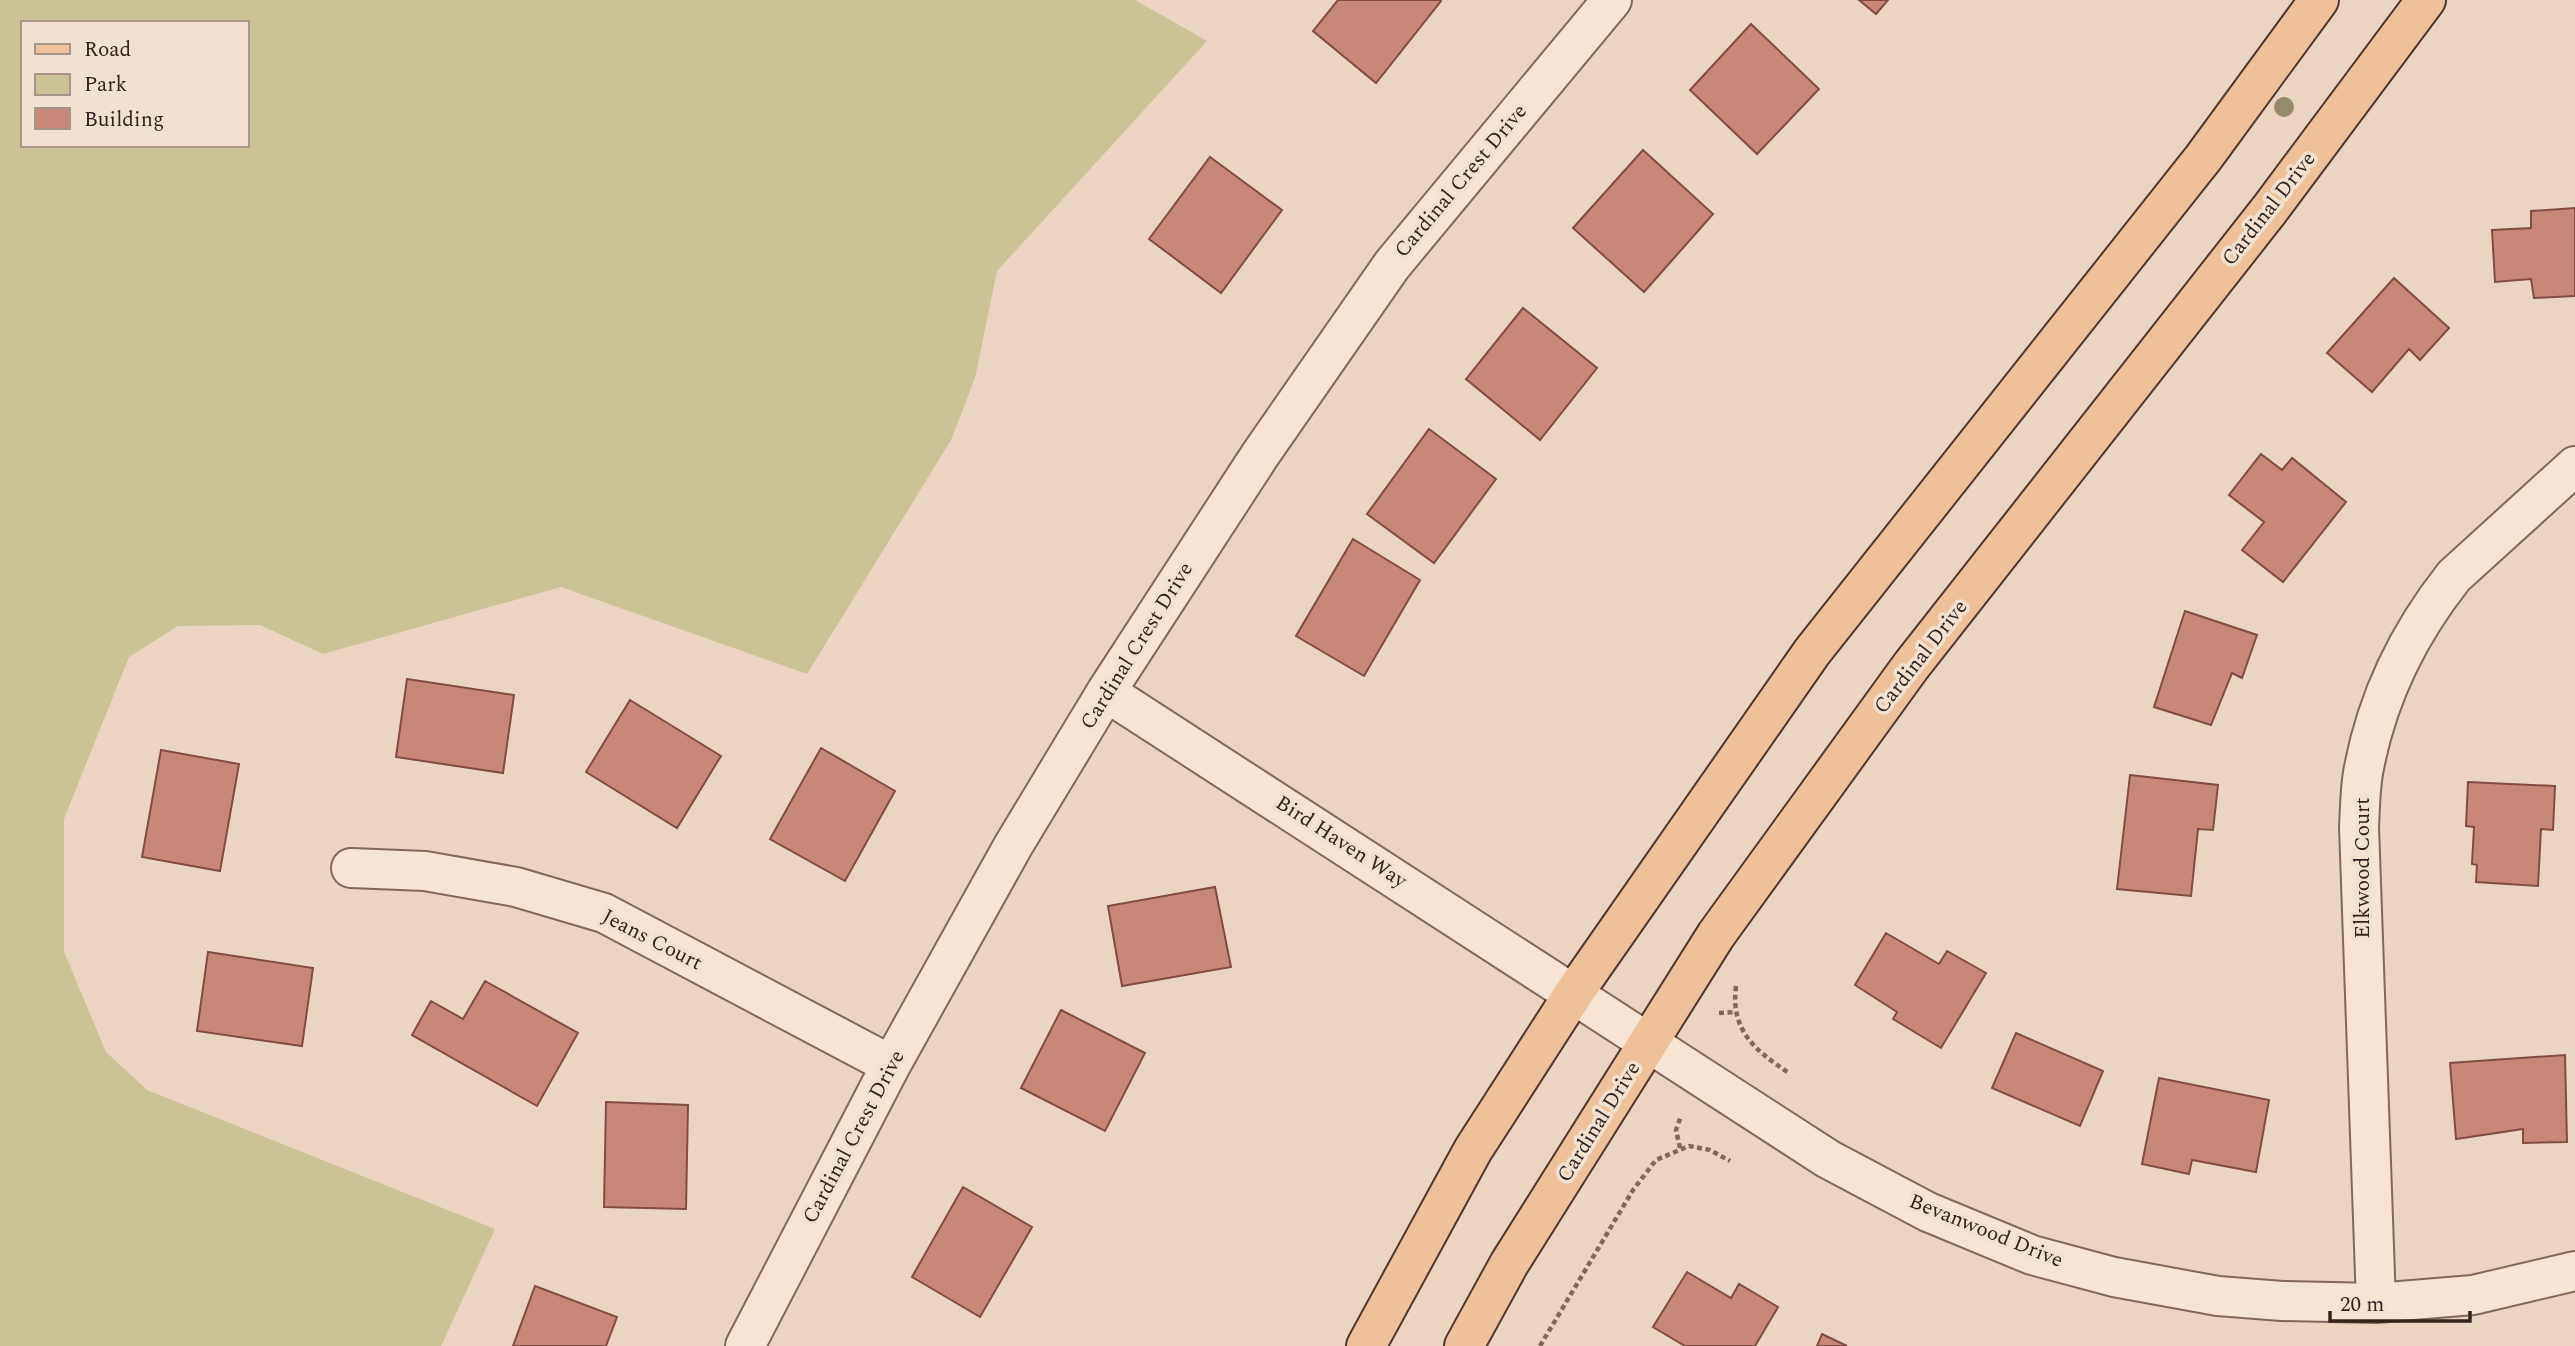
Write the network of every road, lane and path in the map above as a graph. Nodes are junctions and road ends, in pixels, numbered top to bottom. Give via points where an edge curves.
1 (1612, 0) edge
2 (2319, 0) edge
3 (2426, 0) edge
4 (2575, 466) edge
5 (1107, 692) junction
6 (351, 868) dead end
7 (1737, 982) dead end
8 (1574, 993) junction
9 (1735, 1012) junction
10 (1719, 1013) dead end
11 (1650, 1042) junction
12 (891, 1065) junction
13 (1789, 1073) dead end
14 (1676, 1130) dead end
15 (1680, 1148) junction
16 (1730, 1161) dead end
17 (2575, 1271) edge
18 (2376, 1303) junction
19 (745, 1346) edge
20 (1366, 1346) edge
21 (1464, 1346) edge
22 (1540, 1346) edge

1 - 5 street, Cardinal Crest Drive via 1392,265 1260,454
2 - 8 main road via 2204,157 1812,652
3 - 11 main road, Cardinal Drive via 2270,209 1911,666 1716,935
4 - 18 street, Elkwood Court via 2454,576 2397,663 2374,724 2363,775 2359,827
5 - 8 street, Bird Haven Way
5 - 12 street, Cardinal Crest Drive via 1013,846
6 - 12 street, Jeans Court via 425,872 516,887 604,913
7 - 9 path
8 - 11 street, Bevanwood Drive
8 - 20 main road via 1473,1150
9 - 10 path
9 - 13 path via 1752,1043
11 - 18 street, Bevanwood Drive via 1828,1159 1928,1212 2032,1255 2114,1277 2218,1296
11 - 21 main road, Cardinal Drive via 1509,1264
12 - 19 street, Cardinal Crest Drive
14 - 15 path
15 - 16 path via 1699,1146
15 - 22 path via 1657,1160 1633,1190
17 - 18 street, Bevanwood Drive via 2473,1295

